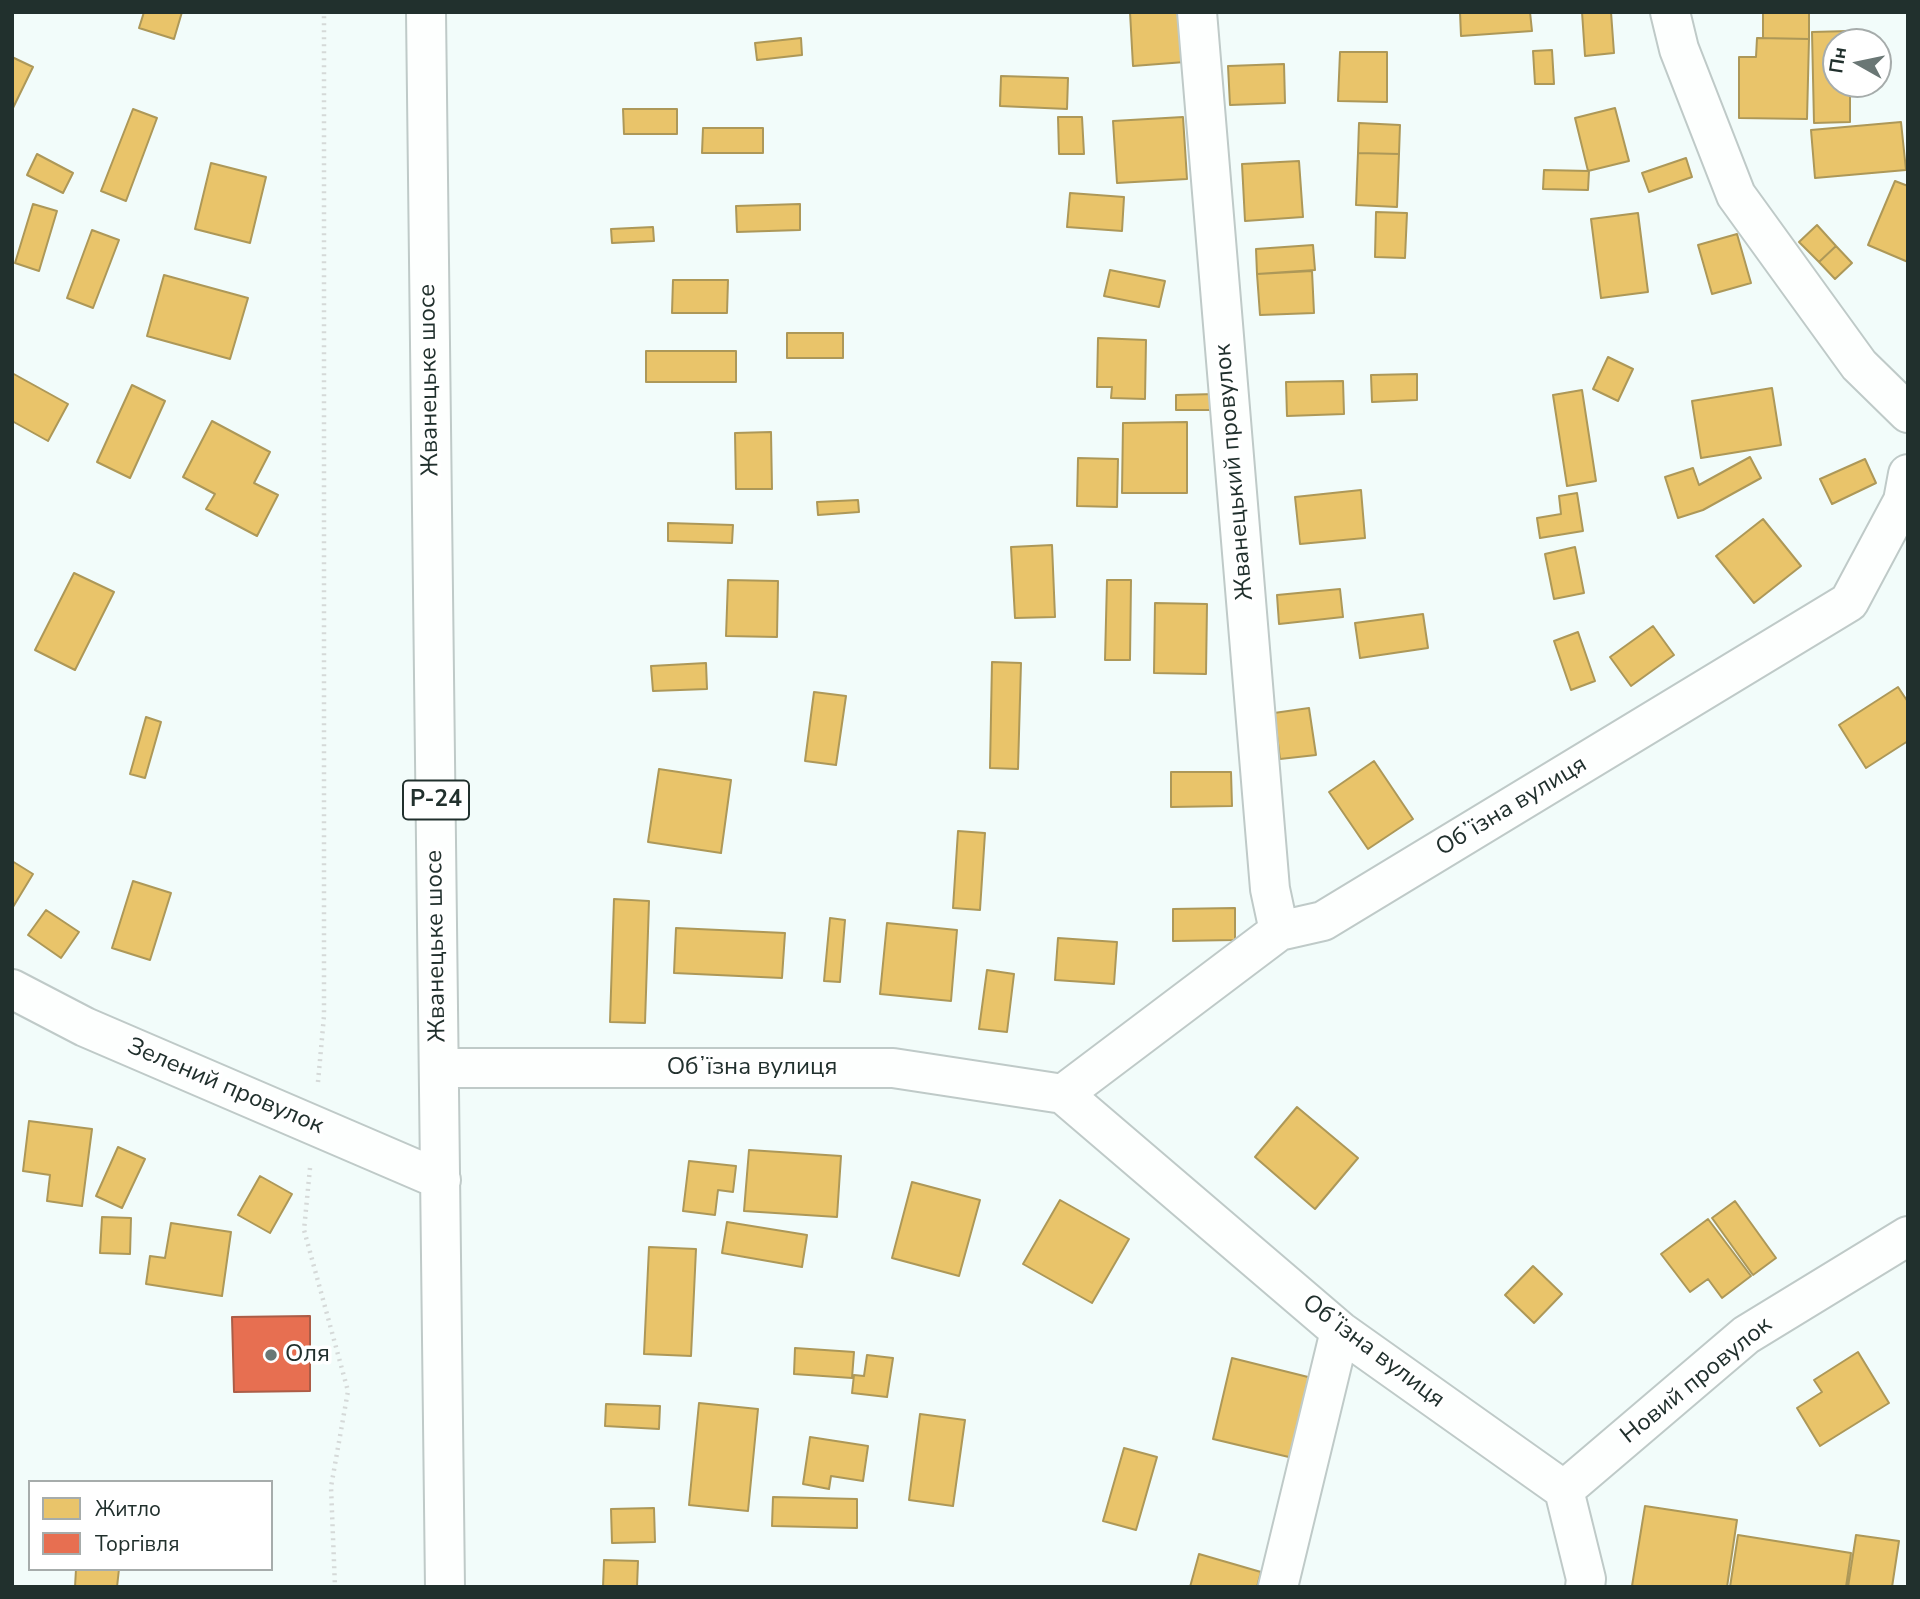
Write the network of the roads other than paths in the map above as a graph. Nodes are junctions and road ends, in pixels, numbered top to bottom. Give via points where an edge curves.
1 (426, 12) edge
2 (1197, 12) edge
3 (1670, 12) edge
4 (1908, 414) edge
5 (1908, 474) edge
6 (1279, 931) junction
7 (12, 989) edge
8 (439, 1068) junction
9 (1063, 1094) junction
10 (440, 1180) junction
11 (1908, 1236) edge
12 (1340, 1331) junction
13 (1564, 1490) junction
14 (445, 1587) edge
15 (1278, 1587) edge
16 (1585, 1587) edge

1 - 8 street, Жванецьке шосе / Р-24
2 - 6 street, Жванецький провулок via 1270,889
3 - 4 street via 1679,49 1736,195 1859,365
5 - 6 street, Обʼїзна вулиця via 1903,501 1849,602 1323,921
6 - 9 street, Обʼїзна вулиця
7 - 10 street, Зелений провулок via 85,1027
8 - 9 street, Обʼїзна вулиця via 892,1068
8 - 10 street, Жванецьке шосе / Р-24
9 - 12 street, Обʼїзна вулиця
10 - 14 street, Жванецьке шосе / Р-24
11 - 13 street, Новий провулок via 1746,1335
12 - 13 street, Обʼїзна вулиця
12 - 15 street
13 - 16 street

